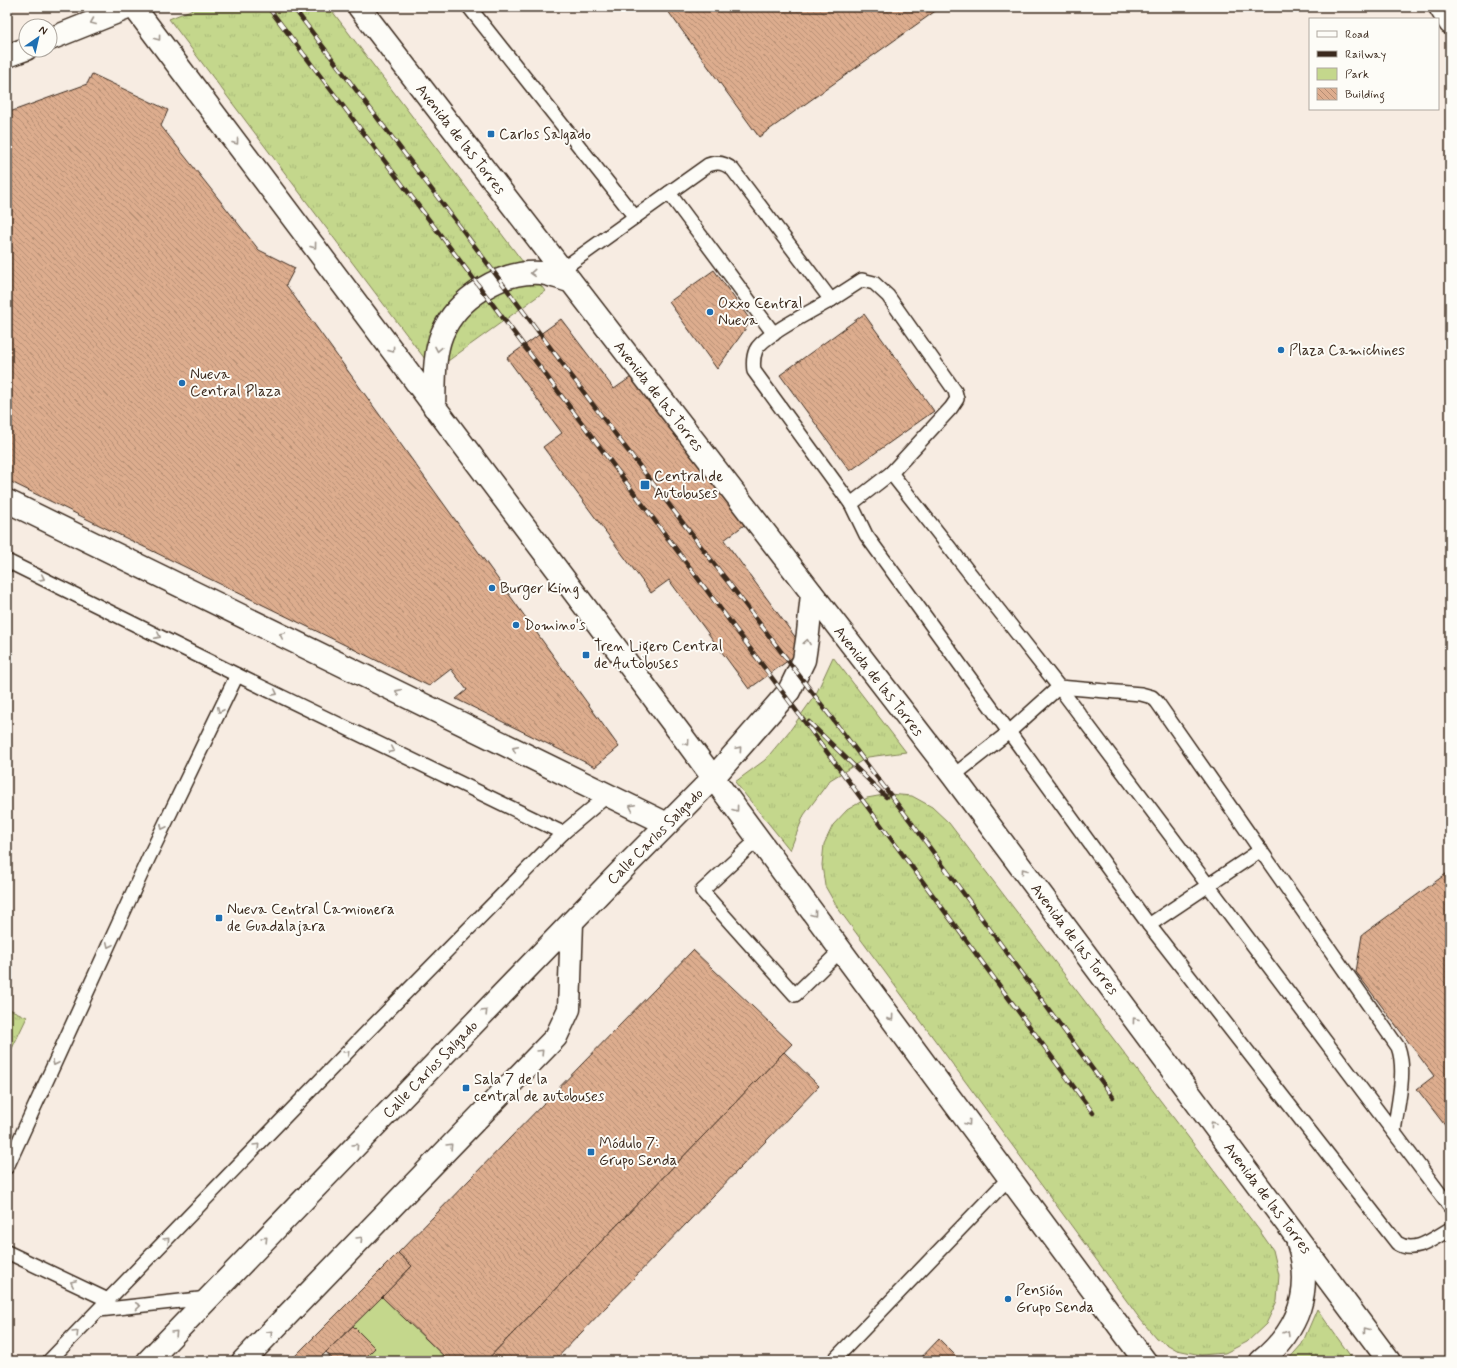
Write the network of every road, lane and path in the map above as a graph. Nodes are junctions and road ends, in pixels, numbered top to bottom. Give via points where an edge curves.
1 (130, 7) edge
2 (134, 7) edge
3 (359, 7) edge
4 (469, 7) edge
5 (1440, 7) edge
6 (1450, 23) edge
7 (58, 36) edge
8 (18, 52) edge
9 (7, 56) edge
10 (669, 193) junction
11 (636, 217) junction
12 (566, 276) junction
13 (831, 300) junction
14 (774, 334) junction
15 (434, 407) junction
16 (891, 473) junction
17 (7, 501) edge
18 (851, 504) junction
19 (7, 561) edge
20 (812, 594) junction
21 (237, 675) junction
22 (1059, 687) junction
23 (1009, 732) junction
24 (953, 776) junction
25 (713, 778) junction
26 (608, 795) junction
27 (667, 824) junction
28 (562, 833) junction
29 (758, 839) junction
30 (1261, 850) junction
31 (1208, 886) junction
32 (572, 922) junction
33 (1149, 925) junction
34 (841, 950) junction
35 (1394, 1132) junction
36 (7, 1167) edge
37 (1009, 1178) junction
38 (1450, 1207) edge
39 (1450, 1229) edge
40 (1292, 1231) junction
41 (7, 1252) edge
42 (208, 1298) junction
43 (108, 1300) junction
44 (99, 1310) junction
45 (1143, 1357) edge
46 (49, 1361) edge
47 (148, 1361) edge
48 (243, 1361) edge
49 (833, 1361) edge
50 (1261, 1361) edge
51 (1389, 1361) edge

1 -> 7 street
2 -> 15 street
3 - 12 street, Avenida de las Torres
4 - 11 lane
5 - 6 street
8 - 9 street
10 - 11 lane
10 - 13 lane via 708,165 715,162 728,166
10 - 14 lane
11 - 12 lane
12 -> 15 street via 542,273 512,276 484,287 459,310 442,335 438,350
12 - 20 street, Avenida de las Torres
13 - 14 lane
13 - 16 lane via 862,280 874,283 888,296 957,395 952,408
14 - 18 lane via 760,343 756,350 754,371
15 -> 25 street
16 - 18 lane
16 - 22 lane
26 -> 17 street
18 - 23 lane via 866,535
19 -> 21 lane
20 - 24 street, Avenida de las Torres
25 -> 20 street, Calle Carlos Salgado via 790,691 804,660
21 -> 28 lane
21 -> 36 lane via 149,857
22 - 23 lane
22 - 30 lane via 1152,697
22 - 31 lane
23 - 24 lane
23 - 33 lane
40 -> 24 street, Avenida de las Torres
25 - 27 street, Calle Carlos Salgado
25 -> 29 street
27 -> 26 street
26 - 28 lane
27 - 32 street, Calle Carlos Salgado
43 -> 28 lane
29 -> 34 street
29 - 34 lane via 702,891 795,995
30 - 31 lane
30 - 35 lane via 1398,1046 1402,1056 1402,1070
31 - 33 lane
31 - 35 lane
42 -> 32 street, Calle Carlos Salgado
48 -> 32 street via 556,1037 569,1009
33 - 39 lane via 1397,1243 1403,1247 1418,1247
34 -> 37 street
35 - 38 lane
37 - 45 street
37 - 49 lane
50 -> 40 street via 1285,1336 1296,1319 1302,1300 1304,1260
51 -> 40 street, Avenida de las Torres
43 -> 41 lane
44 -> 42 lane
47 -> 42 street, Calle Carlos Salgado
43 - 44 lane
46 -> 44 lane

